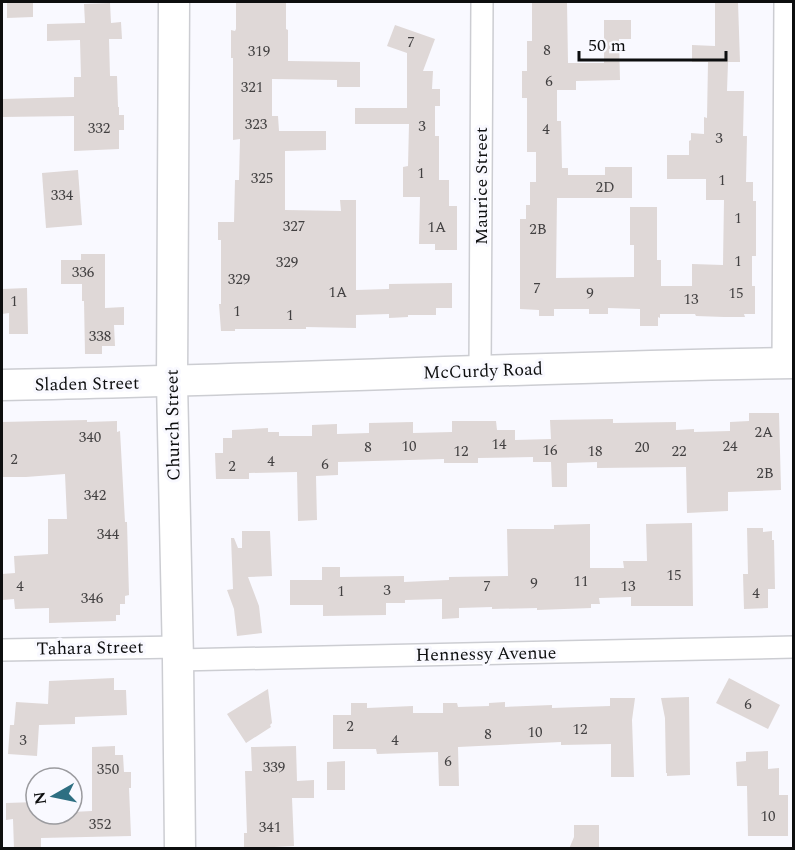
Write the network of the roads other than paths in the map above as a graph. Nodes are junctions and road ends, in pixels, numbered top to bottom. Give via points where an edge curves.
1 (174, 2) edge
2 (482, 2) edge
3 (785, 2) edge
4 (788, 363) edge
5 (480, 371) junction
6 (172, 382) junction
7 (2, 385) edge
8 (794, 647) edge
9 (2, 650) edge
10 (178, 654) junction
11 (180, 849) edge

1 - 6 main road, Church Street
2 - 5 street, Maurice Street
3 - 4 street
4 - 5 main road, McCurdy Road
5 - 6 main road, McCurdy Road
6 - 7 main road, Sladen Street
6 - 10 main road, Church Street
8 - 10 street, Hennessy Avenue
9 - 10 street, Tahara Street
10 - 11 main road, Church Street

